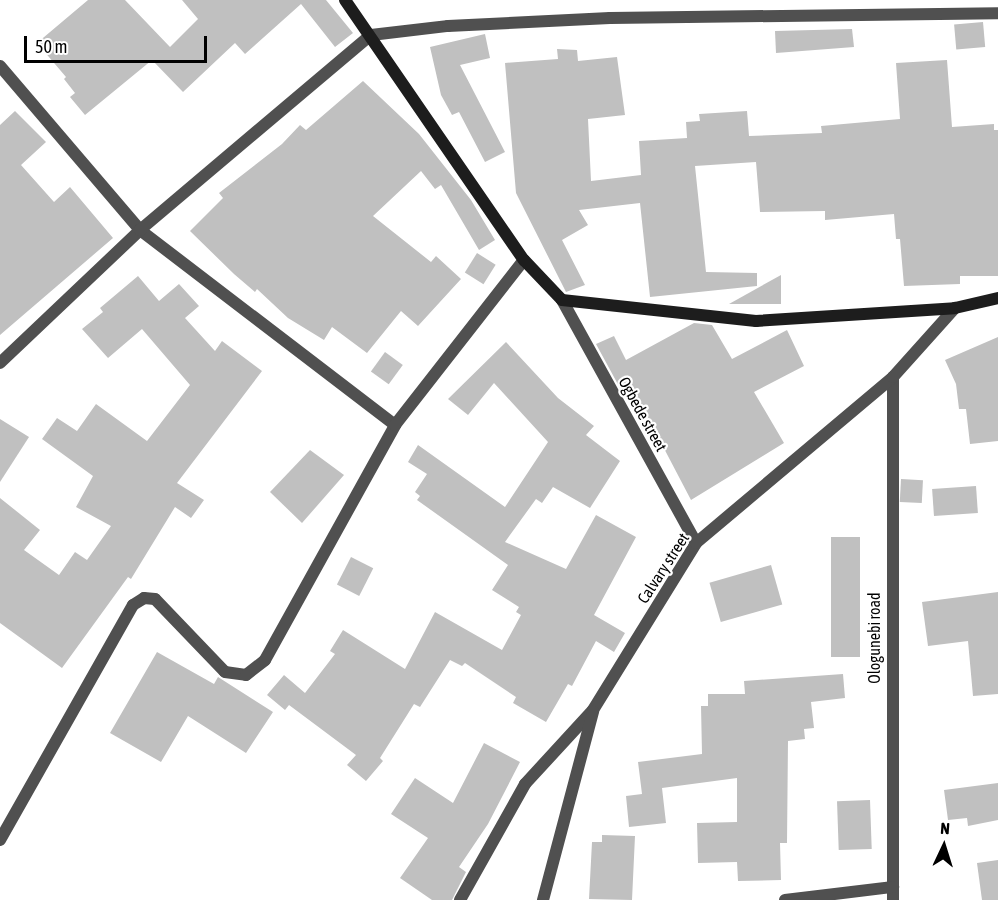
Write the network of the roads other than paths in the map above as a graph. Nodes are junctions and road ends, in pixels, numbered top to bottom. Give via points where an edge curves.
1 (345, 0) edge
2 (998, 13) edge
3 (371, 35) junction
4 (0, 66) edge
5 (140, 230) junction
6 (524, 260) junction
7 (998, 298) edge
8 (562, 300) junction
9 (955, 308) junction
10 (0, 363) edge
11 (893, 377) junction
12 (395, 424) junction
13 (696, 543) junction
14 (593, 710) junction
15 (0, 840) edge
16 (893, 887) junction
17 (460, 900) edge
18 (543, 900) edge
19 (785, 900) edge
20 (893, 900) edge

1 - 3 street
2 - 3 street via 599,18 448,26
3 - 5 street
3 - 6 street
4 - 5 street
5 - 10 street
5 - 12 street
6 - 8 street
6 - 12 street
7 - 9 street
8 - 9 street via 756,321
8 - 13 street, Ogbede street
9 - 11 street, Calvary street
11 - 13 street, Calvary street
11 - 16 street, Ologunebi road
12 - 15 street via 265,660 246,675 225,672 155,599 144,598 133,605
13 - 14 street, Calvary street
14 - 17 street, Calvary street via 525,783
14 - 18 street
16 - 19 street
16 - 20 street, Ologunebi road

